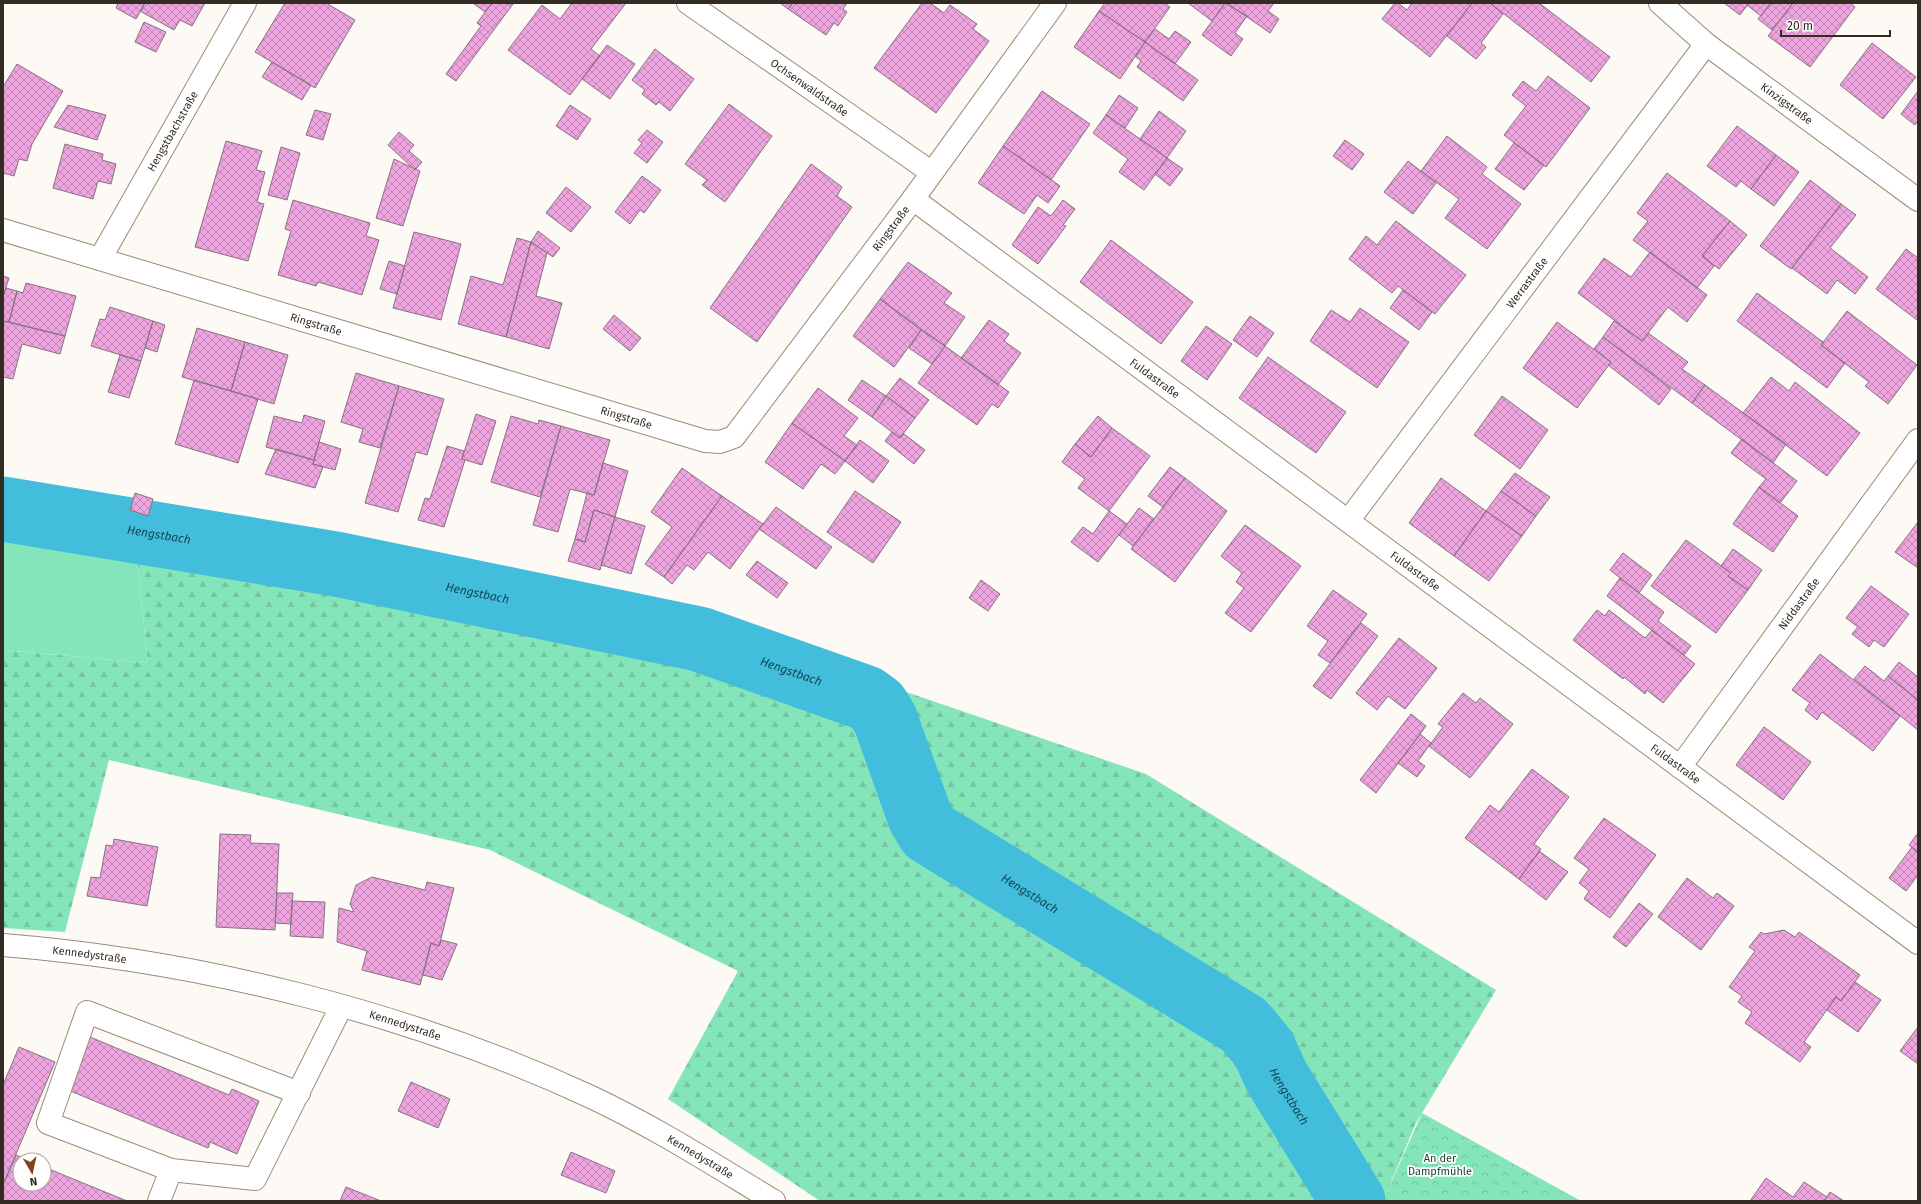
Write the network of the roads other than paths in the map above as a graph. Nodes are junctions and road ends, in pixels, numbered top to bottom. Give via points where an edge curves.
1 (245, 3) edge
2 (688, 3) edge
3 (1055, 3) edge
4 (1660, 3) edge
5 (1706, 44) junction
6 (931, 172) junction
7 (913, 199) junction
8 (1918, 200) edge
9 (3, 230) edge
10 (100, 259) junction
11 (1918, 440) edge
12 (1348, 521) junction
13 (1680, 767) junction
14 (1918, 943) edge
15 (3, 944) edge
16 (341, 1006) junction
17 (299, 1093) junction
18 (171, 1170) junction
19 (159, 1201) edge
20 (774, 1201) edge

1 - 10 street, Hengstbachstraße
2 - 6 street, Ochsenwaldstraße
3 - 6 street, Ringstraße
4 - 5 street, Kinzigstraße
5 - 8 street, Kinzigstraße
5 - 12 street, Werrastraße
6 - 7 street, Ringstraße
7 - 10 street, Ringstraße via 734,437 720,442 698,438
7 - 12 street, Fuldastraße
9 - 10 street, Ringstraße
11 - 13 street, Niddastraße
12 - 13 street, Fuldastraße
13 - 14 street, Fuldastraße
15 - 16 street, Kennedystraße via 65,950 172,967
16 - 17 street
16 - 20 street, Kennedystraße via 440,1036 522,1066 682,1145
17 - 18 street via 255,1179
17 - 18 street via 87,1012 48,1123
18 - 19 street

